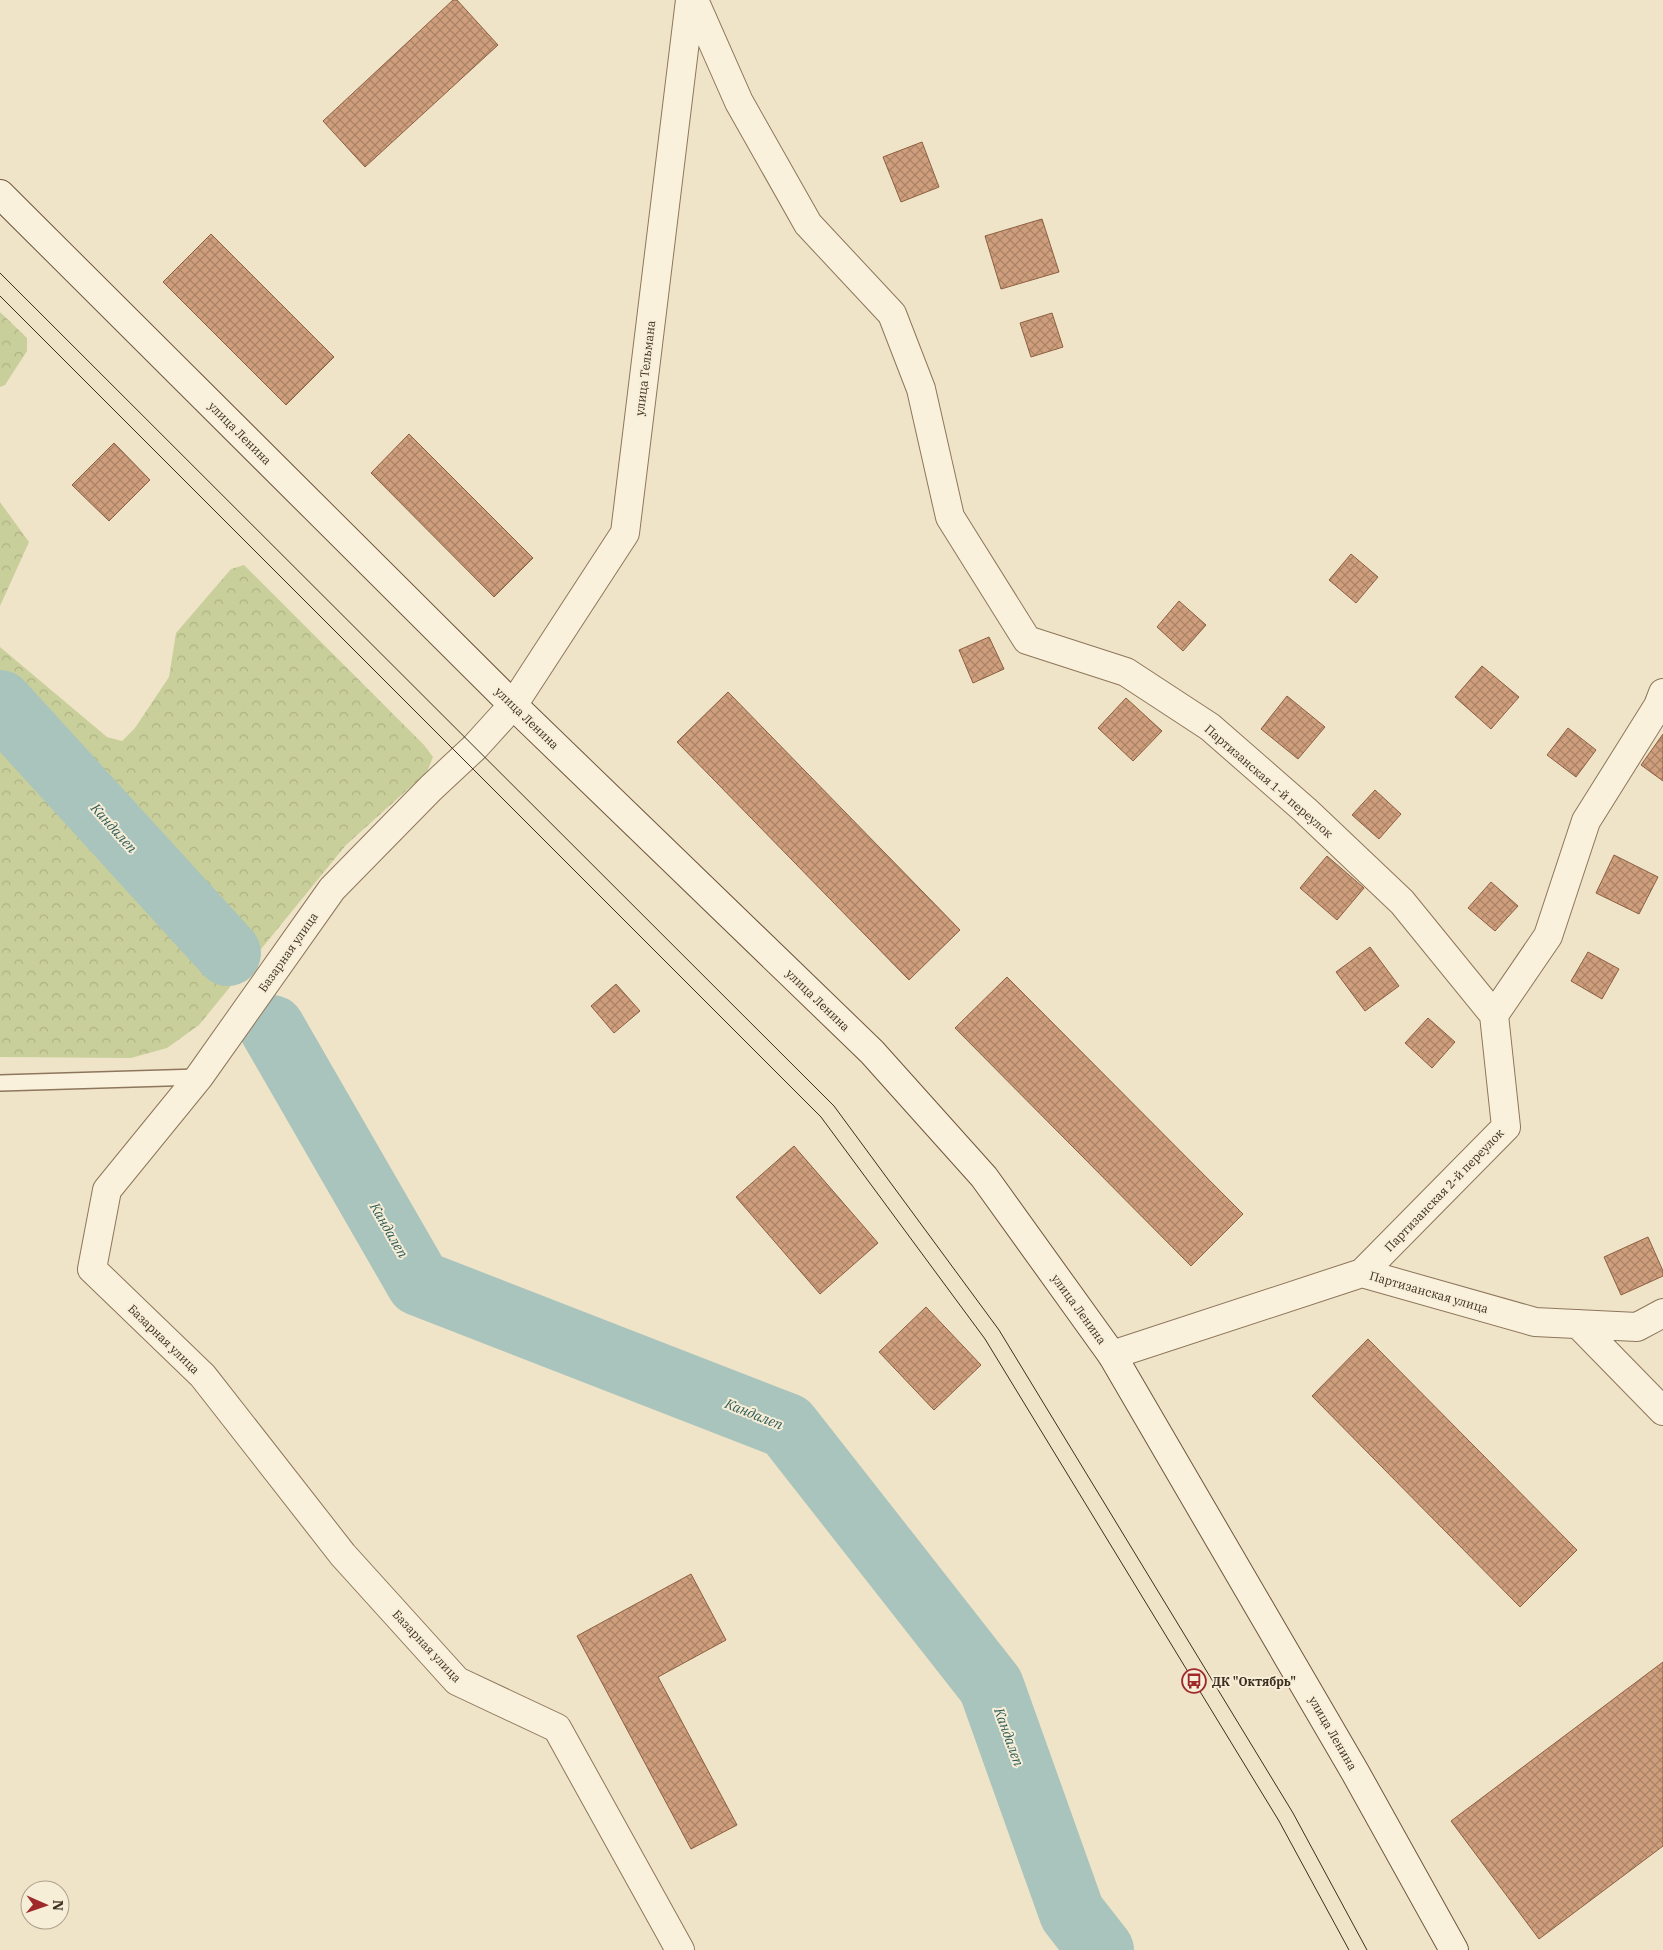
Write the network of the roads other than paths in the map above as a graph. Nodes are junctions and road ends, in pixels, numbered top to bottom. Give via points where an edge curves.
1 (692, 0) edge
2 (0, 194) edge
3 (1663, 693) edge
4 (513, 705) junction
5 (1494, 1015) junction
6 (199, 1077) junction
7 (0, 1083) edge
8 (1362, 1273) junction
9 (1663, 1313) edge
10 (1578, 1324) junction
11 (1112, 1355) junction
12 (1663, 1411) edge
13 (680, 1950) edge
14 (1454, 1950) edge

1 - 4 street, улица Тельмана via 625,533
1 - 5 street, Партизанская 1-й переулок via 740,102 808,224 892,314 921,389 950,517 1027,640 1126,672 1210,727 1305,810 1402,902
2 - 4 street, улица Ленина
3 - 5 street via 1586,822 1548,936
4 - 6 street, Базарная улица via 332,889
4 - 11 street, улица Ленина via 872,1052 984,1176
5 - 8 street, Партизанская 2-й переулок via 1506,1126
6 - 7 lane
6 - 13 street, Базарная улица via 107,1190 92,1269 202,1376 343,1554 457,1681 557,1728
8 - 10 street, Партизанская улица via 1535,1322
8 - 11 street, Партизанская улица
9 - 10 street, Партизанская улица via 1637,1327
10 - 12 street
11 - 14 street, улица Ленина via 1350,1764

